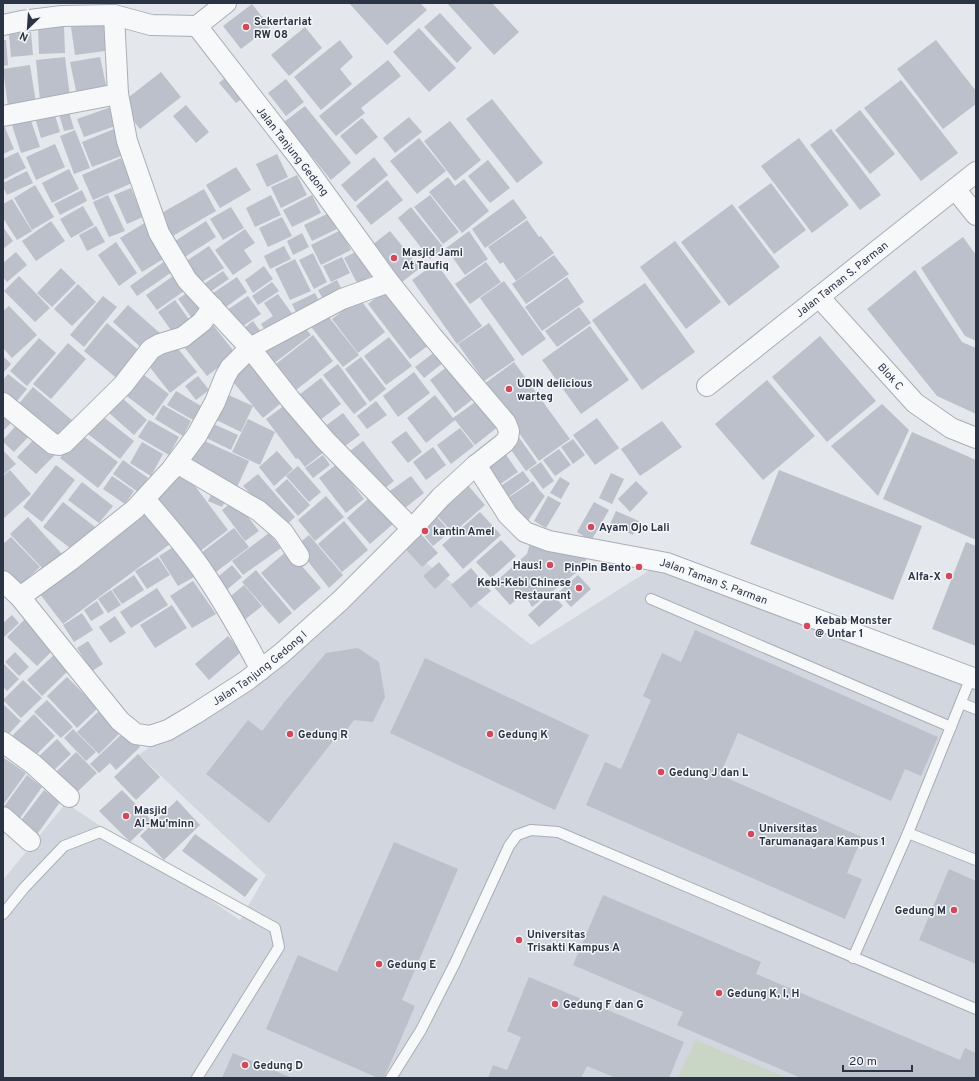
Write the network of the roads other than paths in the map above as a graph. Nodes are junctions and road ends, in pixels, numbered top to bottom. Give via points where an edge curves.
1 (226, 3) edge
2 (114, 15) junction
3 (3, 25) edge
4 (197, 26) junction
5 (118, 94) junction
6 (3, 116) edge
7 (976, 172) edge
8 (955, 189) junction
9 (976, 215) edge
10 (389, 282) junction
11 (819, 297) junction
12 (213, 307) junction
13 (250, 348) junction
14 (707, 386) dead end
15 (3, 403) edge
16 (509, 431) joint
17 (976, 438) edge
18 (177, 463) junction
19 (476, 465) junction
20 (145, 499) junction
21 (412, 529) junction
22 (299, 556) dead end
23 (3, 580) edge
24 (20, 597) junction
25 (651, 599) dead end
26 (261, 670) junction
27 (973, 678) edge
28 (961, 703) junction
29 (976, 709) edge
30 (952, 727) junction
31 (5, 749) edge
32 (69, 797) dead end
33 (3, 817) edge
34 (908, 833) junction
35 (30, 841) dead end
36 (976, 860) edge
37 (3, 914) edge
38 (853, 958) junction
39 (976, 1009) edge
40 (197, 1078) edge
41 (391, 1078) edge

1 - 4 street
2 - 3 street via 62,16
2 - 4 street via 151,25
2 - 5 street
4 - 10 street, Jalan Tanjung Gedong via 300,159
5 - 6 street
5 - 12 street via 126,140 159,233 187,280
7 - 8 street, Jalan Taman S. Parman
8 - 9 street
8 - 11 street, Jalan Taman S. Parman
10 - 13 street via 342,299
10 - 16 street, Jalan Tanjung Gedong via 506,423
11 - 14 street, Jalan Taman S. Parman
11 - 17 street, Blok C via 915,403 951,428
12 - 13 street
12 - 15 street via 202,322 183,337 151,349 123,384 64,443 53,444
13 - 18 street via 230,368 198,435
13 - 21 street via 325,440
16 - 19 street, Jalan Tanjung Gedong I via 504,443
18 - 20 street
18 - 22 street via 259,511 283,532
19 - 21 street, Jalan Tanjung Gedong I via 441,497
19 - 27 street, Jalan Taman S. Parman via 508,515 525,532 549,541 667,563
20 - 24 street via 71,560
20 - 26 street via 202,570
21 - 26 street, Jalan Tanjung Gedong I via 340,601
23 - 24 street, Jalan Tanjung Gedong I
24 - 26 street, Jalan Tanjung Gedong I via 120,721 136,734 150,736 168,730
25 - 30 lane
27 - 28 lane
28 - 29 lane
28 - 30 lane
30 - 34 lane
31 - 32 street via 32,764
33 - 35 street
34 - 36 lane
34 - 38 lane
37 - 40 lane via 64,846 100,832 275,928 279,947
38 - 39 lane
38 - 41 lane via 558,832 531,830 517,835 509,846 421,1030

